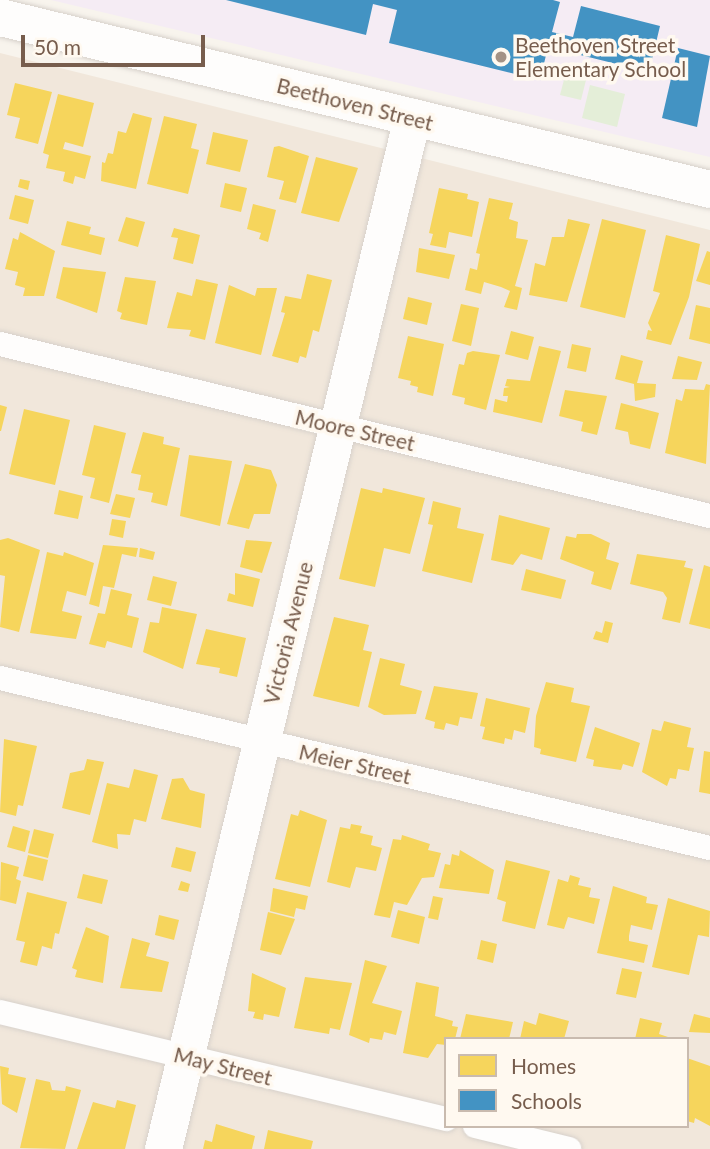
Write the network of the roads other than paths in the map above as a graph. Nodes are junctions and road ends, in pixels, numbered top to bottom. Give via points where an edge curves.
1 (0, 17) edge
2 (412, 117) junction
3 (710, 189) edge
4 (0, 344) edge
5 (338, 426) junction
6 (710, 516) edge
7 (0, 678) edge
8 (262, 741) junction
9 (710, 849) edge
10 (0, 1012) edge
11 (186, 1056) junction
12 (444, 1119) edge
13 (483, 1128) edge
14 (163, 1149) edge
15 (569, 1149) edge

1 - 2 street, Beethoven Street
2 - 3 street, Beethoven Street
2 - 5 street, Victoria Avenue
4 - 5 street, Moore Street
5 - 6 street, Moore Street
5 - 8 street, Victoria Avenue
7 - 8 street, Meier Street
8 - 9 street, Meier Street
8 - 11 street, Victoria Avenue
10 - 11 street, May Street
11 - 12 street, May Street
11 - 14 street, Victoria Avenue
13 - 15 street

